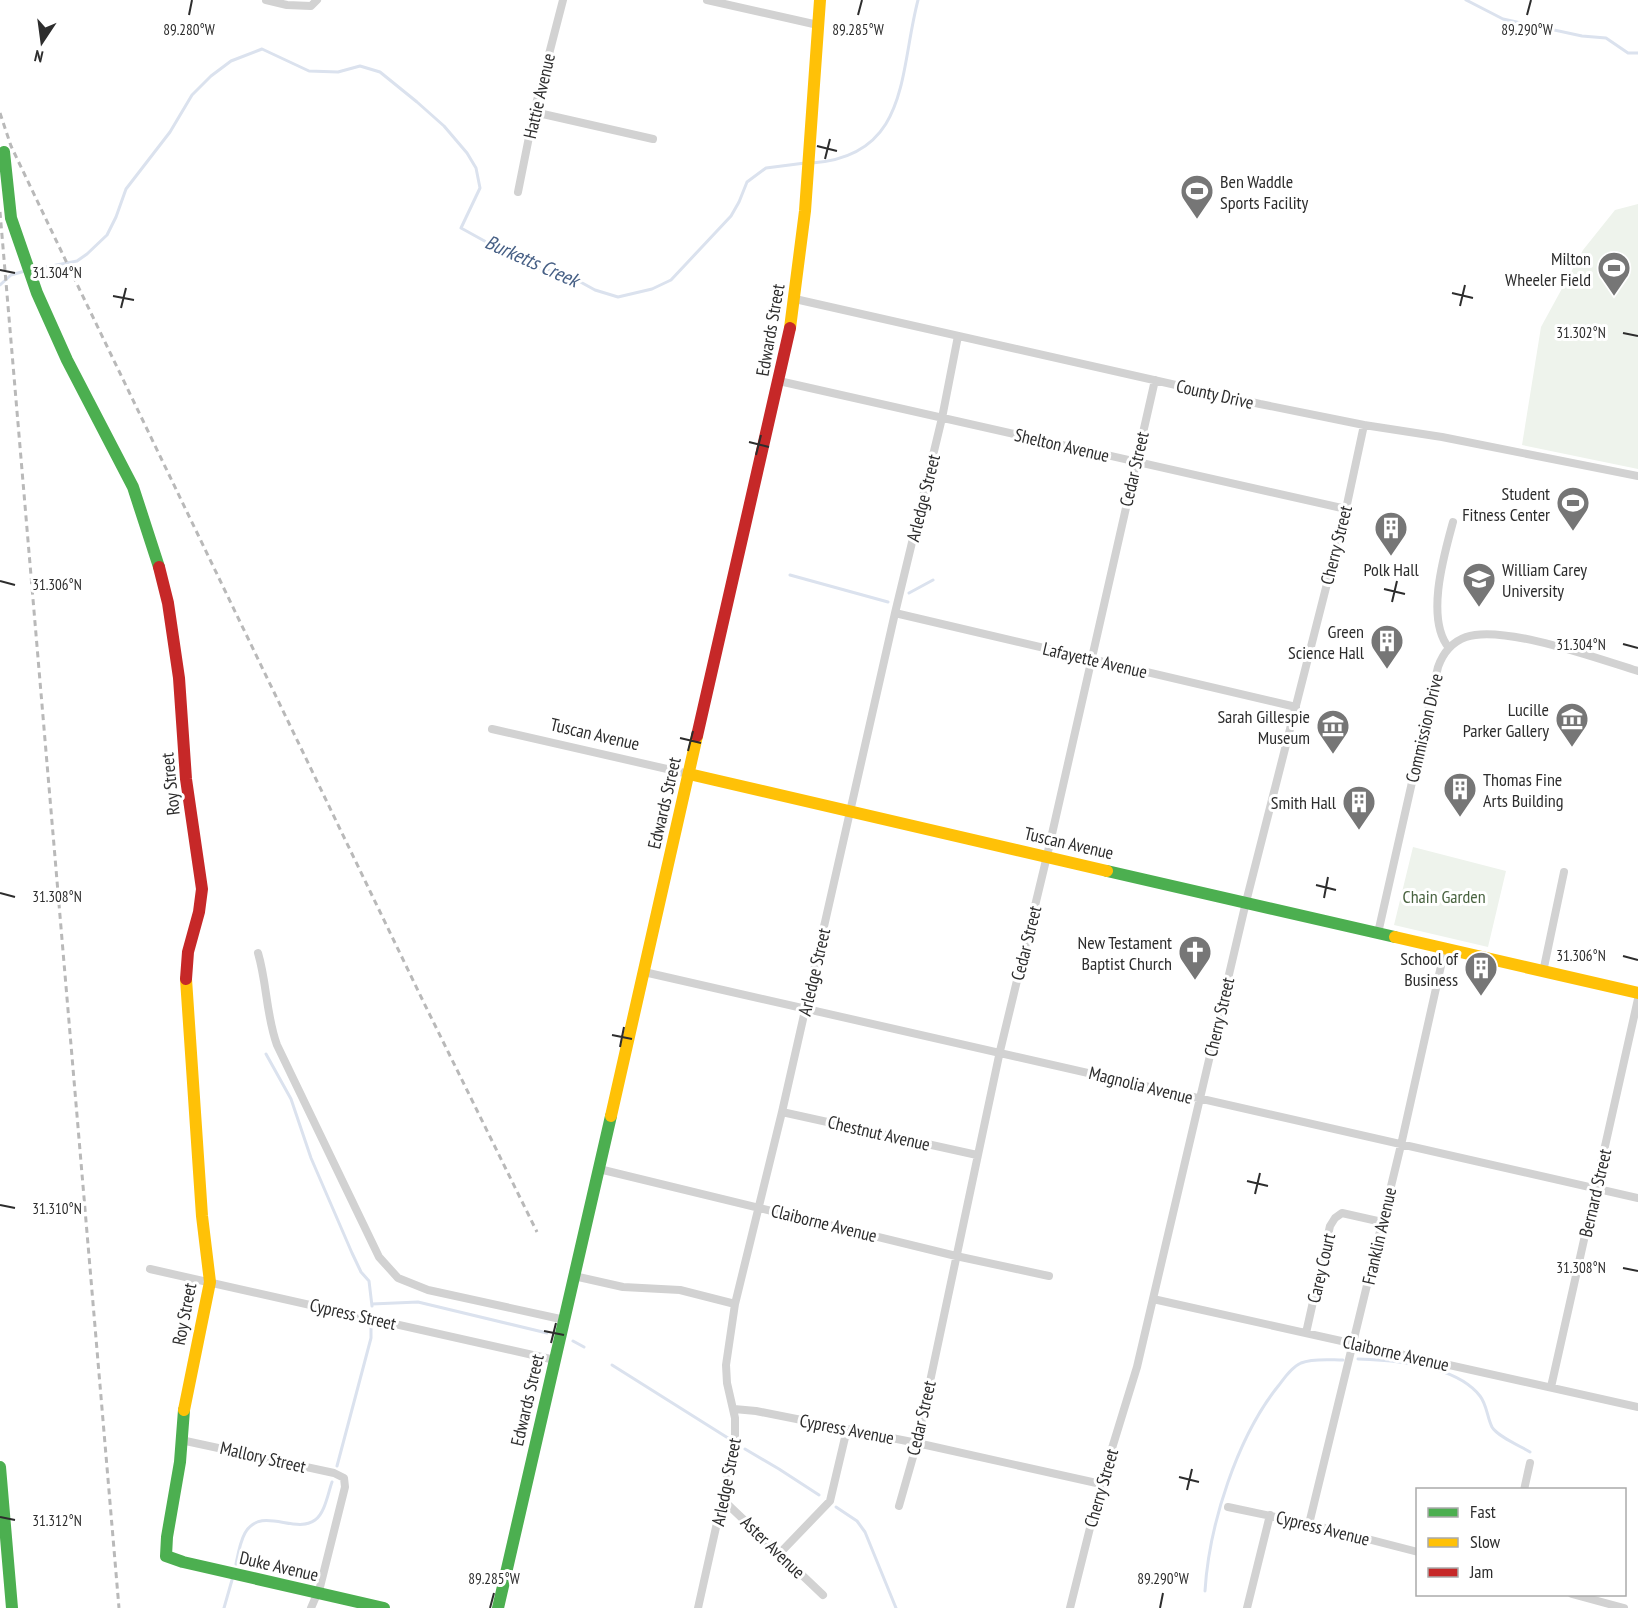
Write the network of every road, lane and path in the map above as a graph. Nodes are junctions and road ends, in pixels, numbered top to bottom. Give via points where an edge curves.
1 (266, 0) edge
2 (317, 0) edge
3 (563, 0) edge
4 (707, 0) edge
5 (820, 0) edge
6 (818, 25) junction
7 (534, 112) junction
8 (653, 140) dead end
9 (4, 153) dead end
10 (518, 192) dead end
11 (795, 299) junction
12 (958, 336) junction
13 (1155, 380) junction
14 (779, 381) junction
15 (942, 418) junction
16 (1364, 425) junction
17 (1135, 462) junction
18 (1638, 476) edge
19 (1346, 509) junction
20 (1453, 522) dead end
21 (895, 613) junction
22 (1449, 648) junction
23 (1091, 660) junction
24 (1638, 671) edge
25 (1296, 707) junction
26 (492, 729) dead end
27 (689, 774) junction
28 (851, 811) junction
29 (1047, 856) junction
30 (1564, 872) dead end
31 (1246, 902) junction
32 (1378, 933) junction
33 (1445, 948) junction
34 (258, 953) dead end
35 (644, 972) junction
36 (1543, 972) junction
37 (1638, 993) edge
38 (1638, 999) edge
39 (806, 1008) junction
40 (1000, 1052) junction
41 (1201, 1100) junction
42 (782, 1112) junction
43 (1401, 1145) junction
44 (977, 1155) junction
45 (599, 1169) junction
46 (1596, 1188) junction
47 (1638, 1198) edge
48 (759, 1208) junction
49 (1382, 1222) junction
50 (956, 1256) junction
51 (150, 1269) dead end
52 (574, 1276) junction
53 (1049, 1276) dead end
54 (210, 1282) junction
55 (1153, 1299) junction
56 (735, 1304) junction
57 (565, 1320) junction
58 (1306, 1333) junction
59 (1354, 1343) junction
60 (555, 1360) junction
61 (1551, 1387) junction
62 (1638, 1407) edge
63 (734, 1409) junction
64 (847, 1429) junction
65 (181, 1440) junction
66 (916, 1443) junction
67 (1530, 1463) dead end
68 (0, 1467) edge
69 (1101, 1484) junction
70 (1524, 1488) edge
71 (723, 1500) junction
72 (899, 1506) dead end
73 (1228, 1507) dead end
74 (1270, 1515) junction
75 (1309, 1524) junction
76 (1416, 1551) edge
77 (780, 1553) junction
78 (166, 1556) joint
79 (316, 1593) junction
80 (823, 1595) dead end
81 (1578, 1596) edge
82 (1584, 1598) junction
83 (12, 1608) edge
84 (311, 1608) edge
85 (384, 1608) edge
86 (498, 1608) edge
87 (698, 1608) edge
88 (1070, 1608) edge
89 (1249, 1608) edge
90 (1582, 1608) edge
91 (1624, 1608) edge

1 - 2 street via 311,6
3 - 7 street, Hattie Avenue
4 - 6 street
5 - 6 main road, Edwards Street
6 - 11 main road, Edwards Street via 808,182
7 - 8 street
7 - 10 street, Hattie Avenue
9 - 54 main road, Roy Street via 9,207 37,293 133,487 168,603 202,889 186,979
11 - 12 street, County Drive
11 - 14 main road, Edwards Street
12 - 13 street, County Drive
12 - 15 street, Arledge Street
13 - 16 street, County Drive
13 - 17 street, Cedar Street
14 - 15 street, Shelton Avenue
14 - 27 main road, Edwards Street
15 - 17 street, Shelton Avenue
15 - 21 street, Arledge Street
16 - 18 street, County Drive
16 - 19 street, Cherry Street
17 - 19 street, Shelton Avenue
17 - 23 street, Cedar Street
19 - 25 street, Cherry Street
20 - 22 street via 1437,591 1443,641
21 - 23 street, Lafayette Avenue
21 - 28 street, Arledge Street
22 - 24 street via 1464,637 1493,633 1553,645
22 - 32 street, Commission Drive via 1438,667
23 - 25 street, Lafayette Avenue
23 - 29 street, Cedar Street
25 - 31 street, Cherry Street
26 - 27 street, Tuscan Avenue
27 - 28 main road, Tuscan Avenue
27 - 35 main road, Edwards Street
28 - 29 main road, Tuscan Avenue
28 - 39 street, Arledge Street
29 - 31 main road, Tuscan Avenue
29 - 40 street, Cedar Street
30 - 36 street
31 - 32 main road, Tuscan Avenue
31 - 41 street, Cherry Street
32 - 33 main road, Tuscan Avenue
33 - 36 main road, Tuscan Avenue
33 - 43 street, Franklin Avenue
34 - 57 street via 277,1045 379,1257 398,1278 428,1290
35 - 39 street, Magnolia Avenue
35 - 45 main road, Edwards Street
36 - 37 main road, Tuscan Avenue
38 - 46 street, Bernard Street
39 - 40 street, Magnolia Avenue
39 - 42 street, Arledge Street
40 - 41 street, Magnolia Avenue
40 - 44 street, Cedar Street
41 - 43 street, Magnolia Avenue
41 - 55 street, Cherry Street
42 - 44 street, Chestnut Avenue
42 - 48 street, Arledge Street
43 - 46 street, Magnolia Avenue
43 - 49 street, Franklin Avenue
44 - 50 street, Cedar Street
45 - 48 street, Claiborne Avenue
45 - 52 main road, Edwards Street
46 - 47 street, Magnolia Avenue
46 - 61 street, Bernard Street
48 - 50 street, Claiborne Avenue
48 - 56 street, Arledge Street
49 - 58 street, Carey Court via 1342,1213 1335,1218
49 - 59 street, Franklin Avenue
50 - 53 street, Claiborne Avenue
50 - 66 street, Cedar Street
51 - 54 street, Cypress Street
52 - 56 street via 616,1286 680,1290
52 - 57 main road, Edwards Street
54 - 60 street, Cypress Street
54 - 65 main road, Roy Street
55 - 58 street, Claiborne Avenue
55 - 69 street, Cherry Street via 1129,1397
56 - 63 street, Arledge Street via 726,1365
57 - 60 main road, Edwards Street
58 - 59 street, Claiborne Avenue
59 - 61 street, Claiborne Avenue
59 - 75 street, Franklin Avenue
60 - 86 main road, Edwards Street
61 - 62 street, Claiborne Avenue
63 - 64 street, Cypress Avenue
63 - 71 street, Arledge Street via 735,1442
64 - 66 street, Cypress Avenue
64 - 77 street via 830,1501
65 - 78 main road, Roy Street
65 - 79 street, Mallory Street via 344,1478 345,1487
66 - 69 street, Cypress Avenue
66 - 72 street, Cedar Street
67 - 70 street
68 - 83 main road
69 - 88 street, Cherry Street
71 - 77 street, Aster Avenue
71 - 87 street, Arledge Street
73 - 74 street, Cypress Avenue
74 - 75 street, Cypress Avenue
74 - 89 street
75 - 76 street, Cypress Avenue
77 - 80 street, Aster Avenue
78 - 79 main road, Duke Avenue
79 - 84 street
79 - 85 main road, Duke Avenue
81 - 82 street
82 - 90 street
82 - 91 street

